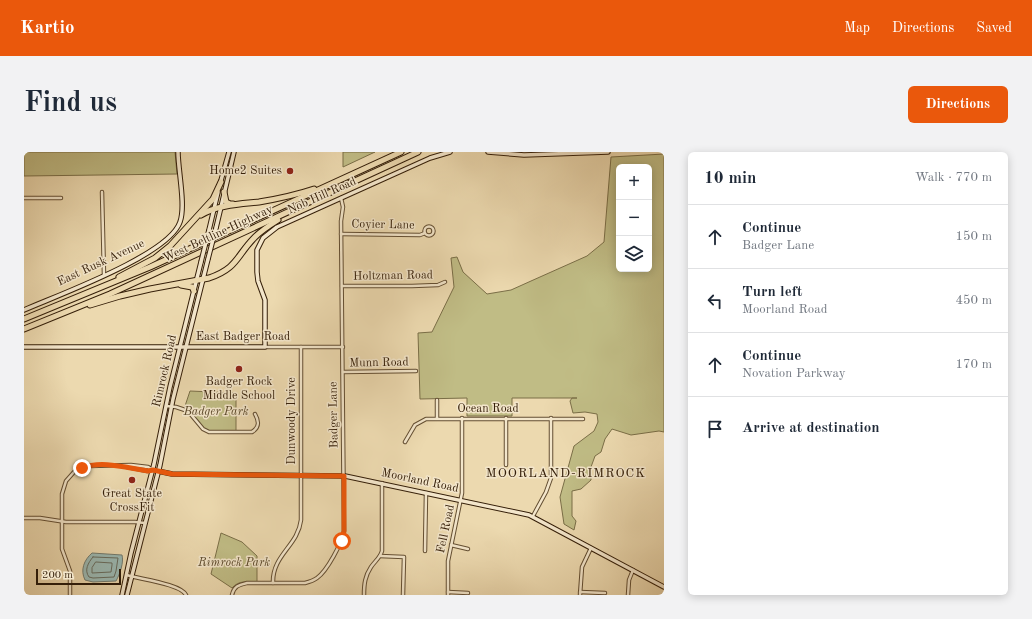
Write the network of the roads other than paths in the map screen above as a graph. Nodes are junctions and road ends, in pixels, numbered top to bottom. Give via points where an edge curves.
1 (178, 152) edge
2 (229, 152) edge
3 (234, 152) edge
4 (401, 152) edge
5 (418, 152) edge
6 (450, 152) edge
7 (488, 152) edge
8 (608, 152) edge
9 (352, 174) junction
10 (221, 182) junction
11 (102, 192) dead end
12 (224, 192) junction
13 (24, 198) edge
14 (61, 198) dead end
15 (341, 198) junction
16 (248, 203) junction
17 (220, 208) junction
18 (214, 210) junction
19 (292, 211) junction
20 (192, 223) junction
21 (425, 233) dead end
22 (341, 234) junction
23 (104, 275) junction
24 (203, 279) junction
25 (196, 280) junction
26 (445, 282) dead end
27 (176, 284) junction
28 (342, 286) junction
29 (194, 291) junction
30 (83, 296) junction
31 (24, 310) edge
32 (61, 315) junction
33 (24, 319) edge
34 (24, 329) edge
35 (24, 347) edge
36 (180, 347) junction
37 (186, 347) junction
38 (265, 347) junction
39 (301, 347) junction
40 (343, 347) junction
41 (416, 371) dead end
42 (343, 372) junction
43 (437, 400) dead end
44 (166, 406) junction
45 (172, 406) junction
46 (255, 414) dead end
47 (437, 418) junction
48 (462, 418) junction
49 (506, 418) junction
50 (551, 418) junction
51 (583, 419) dead end
52 (405, 442) dead end
53 (506, 465) dead end
54 (153, 470) junction
55 (158, 471) junction
56 (302, 476) junction
57 (344, 476) junction
58 (382, 484) junction
59 (426, 493) junction
60 (461, 500) junction
61 (533, 516) junction
62 (24, 518) edge
63 (62, 522) junction
64 (140, 522) junction
65 (145, 523) junction
66 (451, 544) junction
67 (591, 548) junction
68 (468, 549) dead end
69 (426, 551) dead end
70 (380, 556) junction
71 (633, 570) junction
72 (127, 575) junction
73 (132, 577) junction
74 (272, 583) junction
75 (664, 587) edge
76 (448, 593) edge
77 (468, 593) dead end
78 (605, 593) dead end
79 (186, 594) edge
80 (580, 594) edge
81 (70, 595) edge
82 (122, 595) edge
83 (127, 595) edge
84 (232, 595) edge
85 (364, 595) edge
86 (403, 595) edge
87 (628, 595) edge

1 - 23 street, East Rusk Avenue via 182,210 178,226 148,254
2 - 10 street, Rimrock Road
3 - 12 street, Rimrock Road
4 - 9 highway, West Beltline Highway
5 - 19 highway, West Beltline Highway
6 - 15 street, Nob Hill Road via 430,158
7 - 8 street via 524,155
9 - 16 highway via 307,191
9 - 30 highway, West Beltline Highway
10 - 18 street, Rimrock Road
10 - 20 highway via 213,199
11 - 23 street
12 - 16 highway via 227,203
12 - 17 street, Rimrock Road
13 - 14 street
15 - 22 street, Badger Lane
15 - 38 street, Nob Hill Road via 272,230 260,244 256,272 265,300
16 - 17 highway
17 - 18 highway
17 - 24 street, Rimrock Road, bridge
18 - 20 highway via 203,214
18 - 25 street, Rimrock Road, bridge
19 - 24 highway via 256,236 228,270
19 - 32 highway, West Beltline Highway
20 - 30 highway via 155,258
21 - 22 street, Coyier Lane
22 - 28 street, Badger Lane
23 - 31 street, East Rusk Avenue
24 - 25 highway
24 - 37 street, Rimrock Road
25 - 27 highway
25 - 29 street, Rimrock Road
26 - 28 street, Holtzman Road via 425,286
27 - 29 highway via 192,287
27 - 32 highway via 120,296
28 - 40 street, Badger Lane
29 - 36 street, Rimrock Road
30 - 33 highway, West Beltline Highway
32 - 34 highway, West Beltline Highway
35 - 36 street, East Badger Road
36 - 37 street, East Badger Road
36 - 44 street, Rimrock Road
37 - 38 street, East Badger Road
37 - 45 street, Rimrock Road
38 - 39 street, East Badger Road
39 - 40 street, East Badger Road
39 - 56 street, Dunwoody Drive
40 - 42 street, Badger Lane
41 - 42 street, Munn Road
42 - 57 street, Badger Lane
43 - 47 street
44 - 45 street
44 - 54 street, Rimrock Road
45 - 46 street via 184,408 203,429 213,433 252,432 258,424
45 - 55 street, Rimrock Road
47 - 48 street, Ocean Road
47 - 52 street, Ocean Road via 420,422 411,430
48 - 49 street, Ocean Road
48 - 60 street, Fell Road
49 - 50 street, Ocean Road
49 - 53 street
50 - 51 street, Ocean Road
50 - 61 street via 550,478 546,492
54 - 55 street, Moorland Road
54 - 63 street via 131,465 89,466 79,469 65,483 62,492
54 - 64 street, Rimrock Road
55 - 56 street, Moorland Road via 172,474
55 - 65 street, Rimrock Road
56 - 57 street, Moorland Road
56 - 74 street, Dunwoody Drive via 300,528 277,561
57 - 58 street, Moorland Road
57 - 74 street, Badger Lane via 344,531 337,552 318,578 310,582
58 - 59 street, Moorland Road
58 - 70 street via 383,544
59 - 60 street, Moorland Road
59 - 69 street
60 - 61 street, Moorland Road
60 - 66 street, Fell Road
61 - 67 street, Moorland Road
62 - 63 street
63 - 64 street
63 - 81 street via 62,549 70,571
64 - 65 street
64 - 72 street, Rimrock Road
65 - 73 street, Rimrock Road
66 - 68 street
66 - 76 street, Fell Road
67 - 71 street, Moorland Road
67 - 80 street via 582,567
70 - 85 street via 367,574
70 - 86 street via 404,557
71 - 75 street, Moorland Road
71 - 87 street
72 - 73 street
72 - 82 street, Rimrock Road
73 - 79 street via 174,587
73 - 83 street, Rimrock Road
74 - 84 street, Badger Lane via 240,585 235,588
76 - 77 street
78 - 80 street

